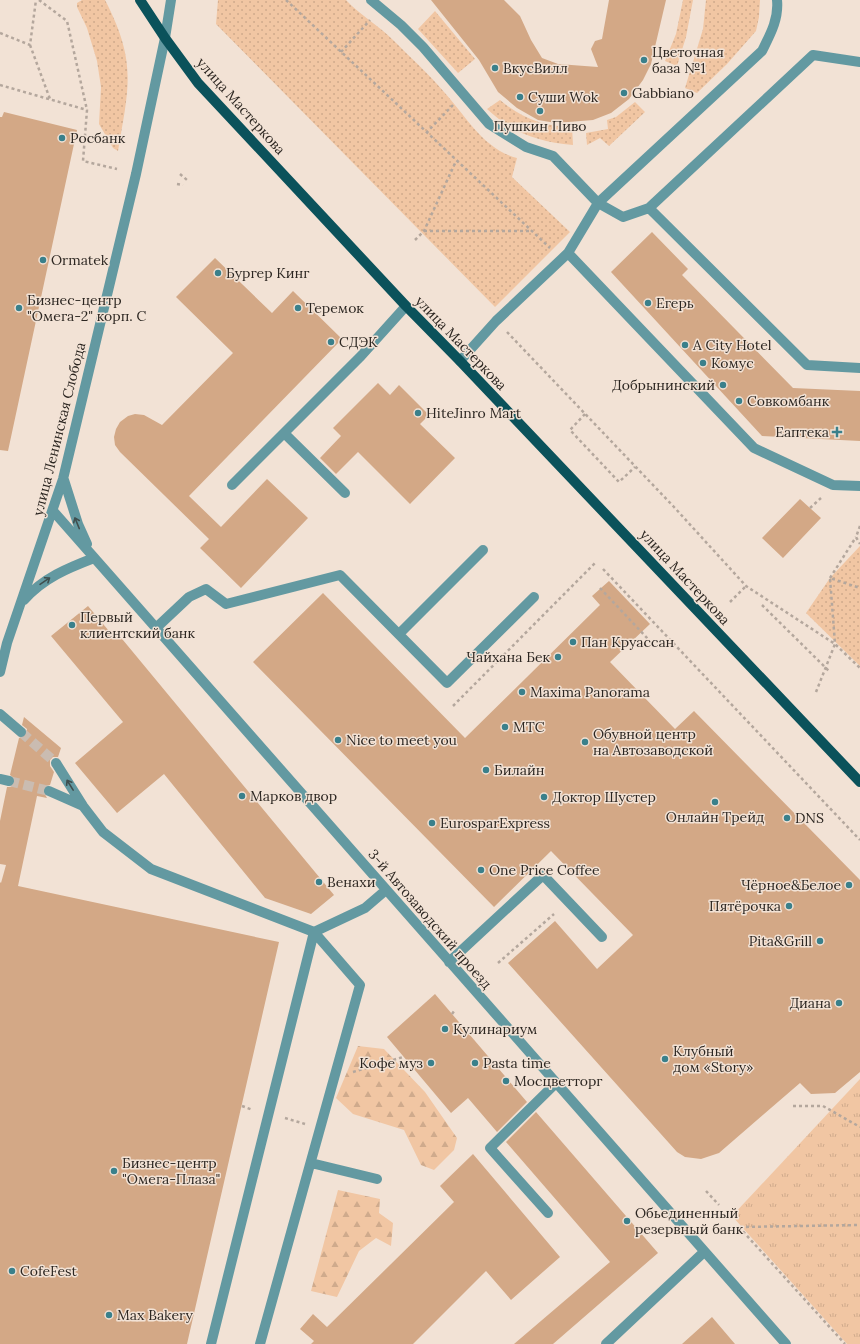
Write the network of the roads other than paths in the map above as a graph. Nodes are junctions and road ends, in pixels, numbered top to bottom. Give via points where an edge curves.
1 (140, 0) edge
2 (171, 0) edge
3 (371, 0) edge
4 (777, 0) edge
5 (165, 38) junction
6 (860, 62) edge
7 (598, 203) junction
8 (649, 208) junction
9 (565, 256) junction
10 (406, 306) junction
11 (460, 361) junction
12 (860, 368) edge
13 (284, 433) junction
14 (63, 479) junction
15 (232, 485) dead end
16 (860, 486) edge
17 (345, 493) dead end
18 (54, 512) junction
19 (484, 550) dead end
20 (94, 558) junction
21 (534, 598) dead end
22 (18, 608) junction
23 (156, 628) junction
24 (399, 634) junction
25 (0, 672) edge
26 (0, 714) edge
27 (21, 732) tunnel mouth
28 (56, 763) tunnel mouth
29 (860, 782) edge
30 (49, 791) tunnel mouth
31 (83, 806) junction
32 (386, 890) junction
33 (314, 932) junction
34 (602, 936) dead end
35 (449, 962) junction
36 (556, 1084) junction
37 (311, 1163) junction
38 (377, 1179) dead end
39 (548, 1213) dead end
40 (704, 1252) junction
41 (211, 1344) edge
42 (260, 1344) edge
43 (606, 1344) edge
44 (786, 1344) edge

1 - 5 main road, улица Мастеркова
2 - 5 street, улица Ленинская Слобода
3 - 7 street via 401,24 489,124 526,147 553,156
4 - 7 street via 778,8 773,31 762,51
5 - 10 main road, улица Мастеркова via 198,83
5 - 14 street, улица Ленинская Слобода
6 - 8 street via 813,55
7 - 8 street via 623,217
7 - 9 street
8 - 12 street via 807,365
9 - 11 street via 496,321
9 - 16 street via 754,448 833,485
10 - 11 main road, улица Мастеркова
10 - 13 street via 361,356
11 - 29 main road, улица Мастеркова
13 - 15 street
13 - 17 street
14 - 18 street, улица Ленинская Слобода
20 -> 14 street via 78,524
18 - 20 street, 3-й Автозаводский проезд
18 - 22 street, улица Ленинская Слобода
19 - 24 street
22 -> 20 street via 34,588 48,578
20 - 23 street, 3-й Автозаводский проезд
21 - 24 street via 447,683
22 - 25 street, улица Ленинская Слобода
23 - 24 street via 189,597 206,589 226,604 340,575
23 - 32 street, 3-й Автозаводский проезд
26 - 27 street
31 -> 28 street
30 - 31 street
31 - 33 street via 103,832 151,869
32 - 33 street via 365,908
32 - 35 street, 3-й Автозаводский проезд
33 - 37 street via 360,985
33 - 41 street
34 - 35 street via 543,875
35 - 36 street, 3-й Автозаводский проезд
36 - 39 street via 490,1148
36 - 40 street, 3-й Автозаводский проезд
37 - 38 street
37 - 42 street
40 - 43 street
40 - 44 street, 3-й Автозаводский проезд

